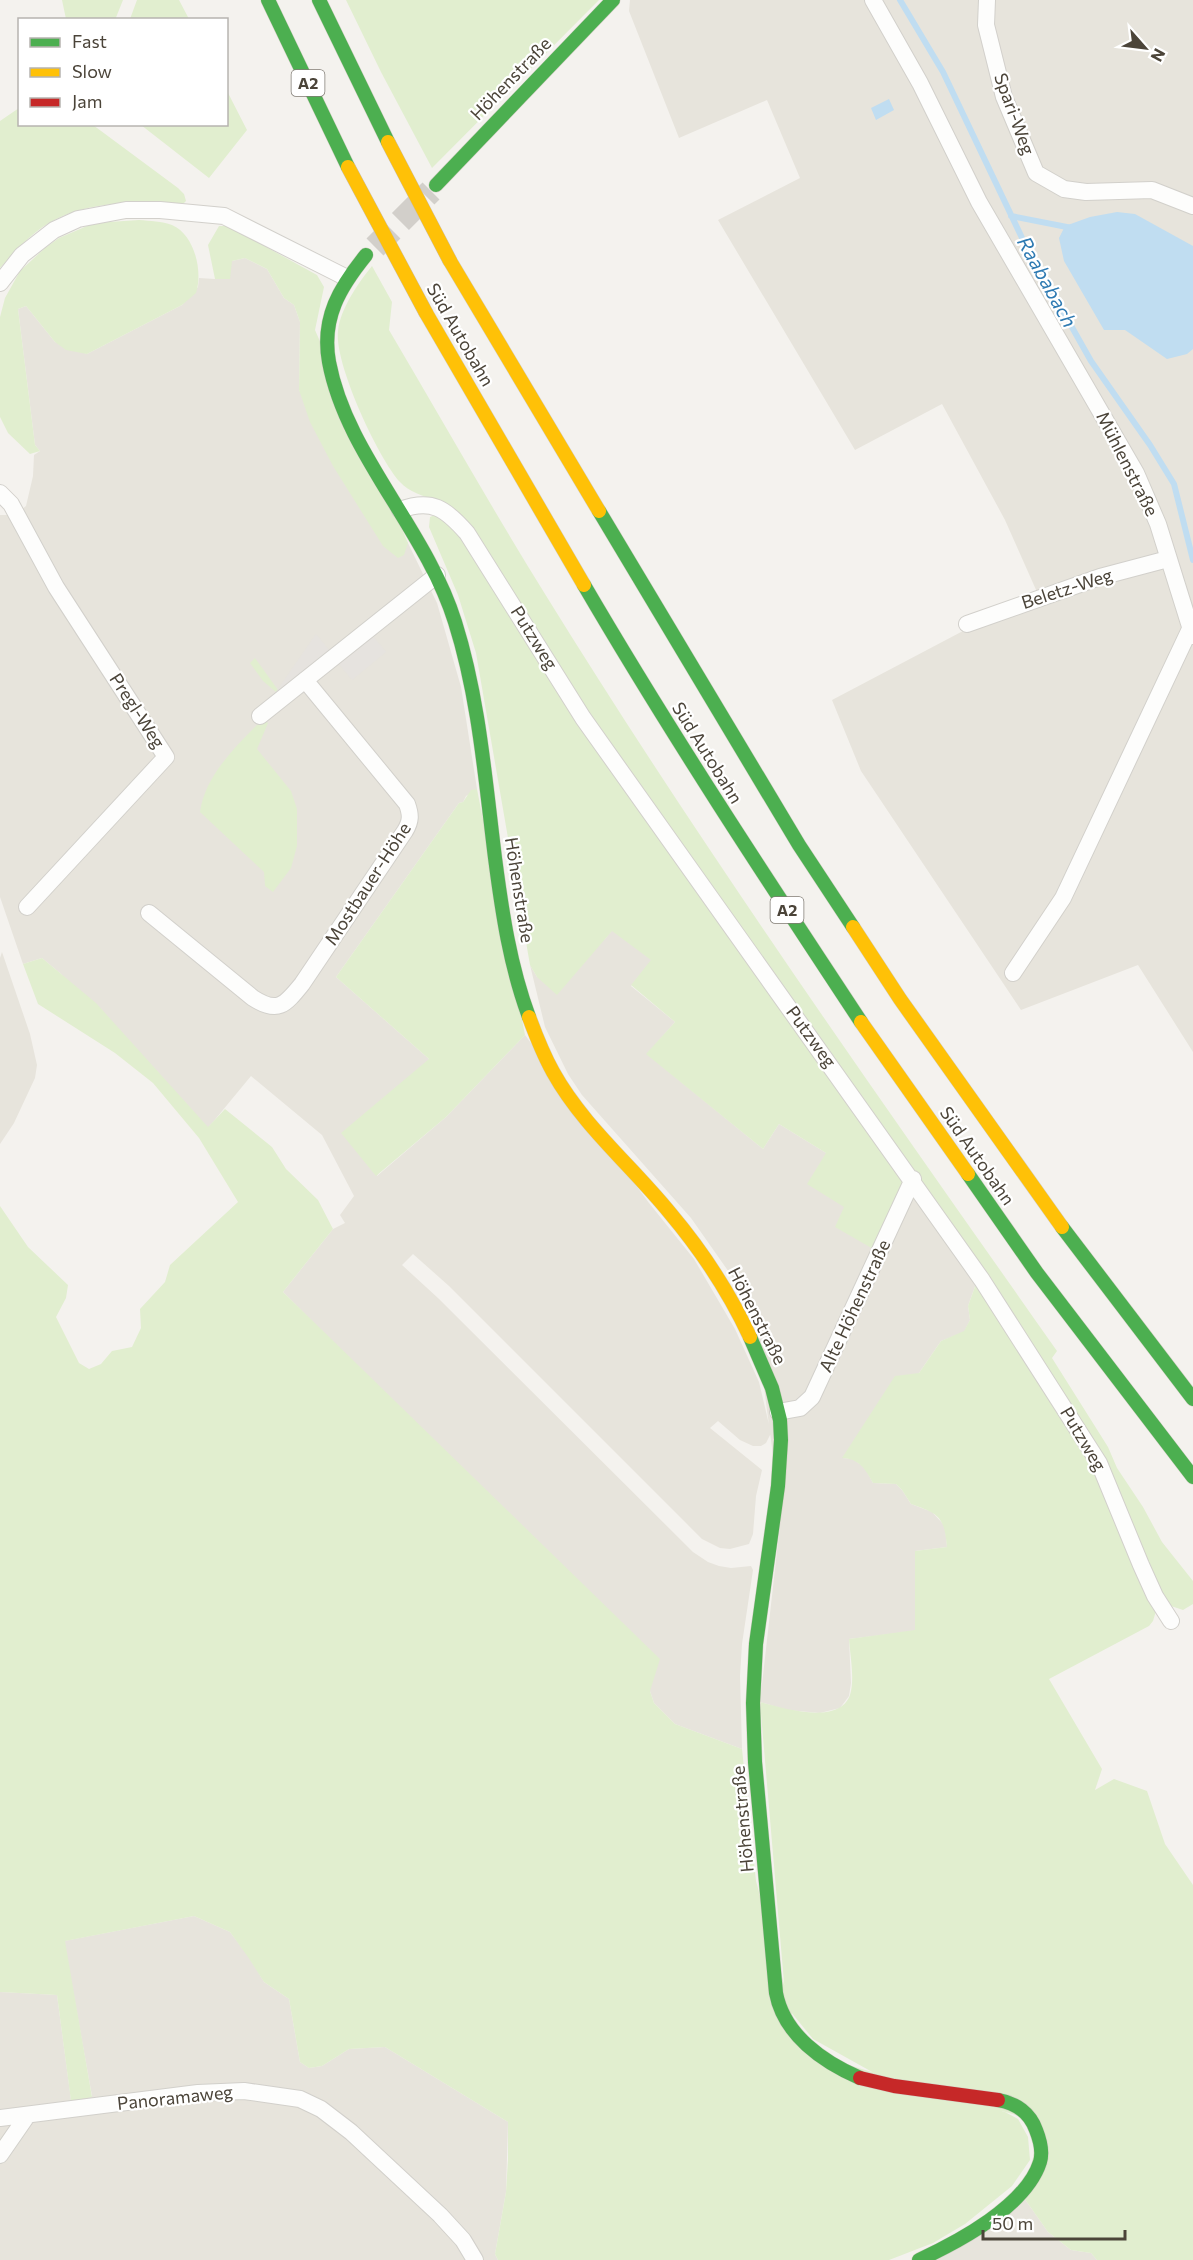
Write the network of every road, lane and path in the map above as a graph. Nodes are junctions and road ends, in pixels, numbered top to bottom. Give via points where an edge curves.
1 (268, 0) edge
2 (319, 0) edge
3 (613, 0) edge
4 (873, 0) edge
5 (987, 0) edge
6 (436, 185) tunnel mouth
7 (1193, 206) edge
8 (366, 255) tunnel mouth
9 (347, 278) junction
10 (0, 283) edge
11 (0, 493) edge
12 (400, 510) junction
13 (1168, 559) junction
14 (437, 575) junction
15 (967, 624) dead end
16 (1191, 632) edge
17 (305, 680) junction
18 (260, 716) dead end
19 (27, 907) dead end
20 (149, 913) dead end
21 (1013, 973) dead end
22 (913, 1179) junction
23 (1193, 1400) edge
24 (778, 1412) junction
25 (1193, 1477) edge
26 (1171, 1621) dead end
27 (27, 2116) junction
28 (0, 2118) edge
29 (0, 2155) edge
30 (475, 2260) edge
31 (919, 2260) edge

1 - 25 main road, Süd Autobahn / A2, bridge via 348,167 426,313 634,672 863,1025 1037,1273
2 - 23 main road, Süd Autobahn / A2, bridge via 450,261 799,845 906,1008 1075,1245
3 - 6 main road, Höhenstraße
4 - 13 street, Mühlenstraße via 920,83 979,202 1136,473
5 - 7 street, Spari-Weg via 986,25 1004,97 1036,173 1064,189 1152,190
8 - 9 main road, Höhenstraße
9 - 10 street via 224,216 126,210 78,219 54,230 16,261
9 - 12 main road, Höhenstraße via 334,300 326,330 330,366 361,445
11 - 19 street, Pregl-Weg via 11,504 56,587 166,757
12 - 14 main road, Höhenstraße
12 - 22 street, Putzweg via 412,505 434,506 455,518 467,533 584,718
13 - 15 street, Beletz-Weg via 1100,577
13 - 16 street, Mühlenstraße
14 - 17 street
14 - 24 main road, Höhenstraße via 457,628 471,686 508,943 526,1012 544,1055 573,1102 681,1226 721,1281 758,1353
16 - 21 street, Mühlenstraße via 1063,898
17 - 18 street
17 - 20 street, Mostbauer-Höhe via 407,804 410,822 405,831 302,984 276,1006 266,1006 253,998
22 - 24 street, Alte Höhenstraße via 817,1389 800,1408
22 - 26 street, Putzweg via 1099,1463 1155,1596
24 - 31 main road, Höhenstraße via 781,1463 755,1647 753,1702 780,2008 787,2022 808,2044 855,2077 881,2085 1008,2102 1031,2118 1041,2146 1036,2171 1019,2194 955,2243
27 - 28 street, Panoramaweg
27 - 29 street
27 - 30 street, Panoramaweg via 198,2093 244,2091 300,2099 321,2109 351,2132 440,2215

